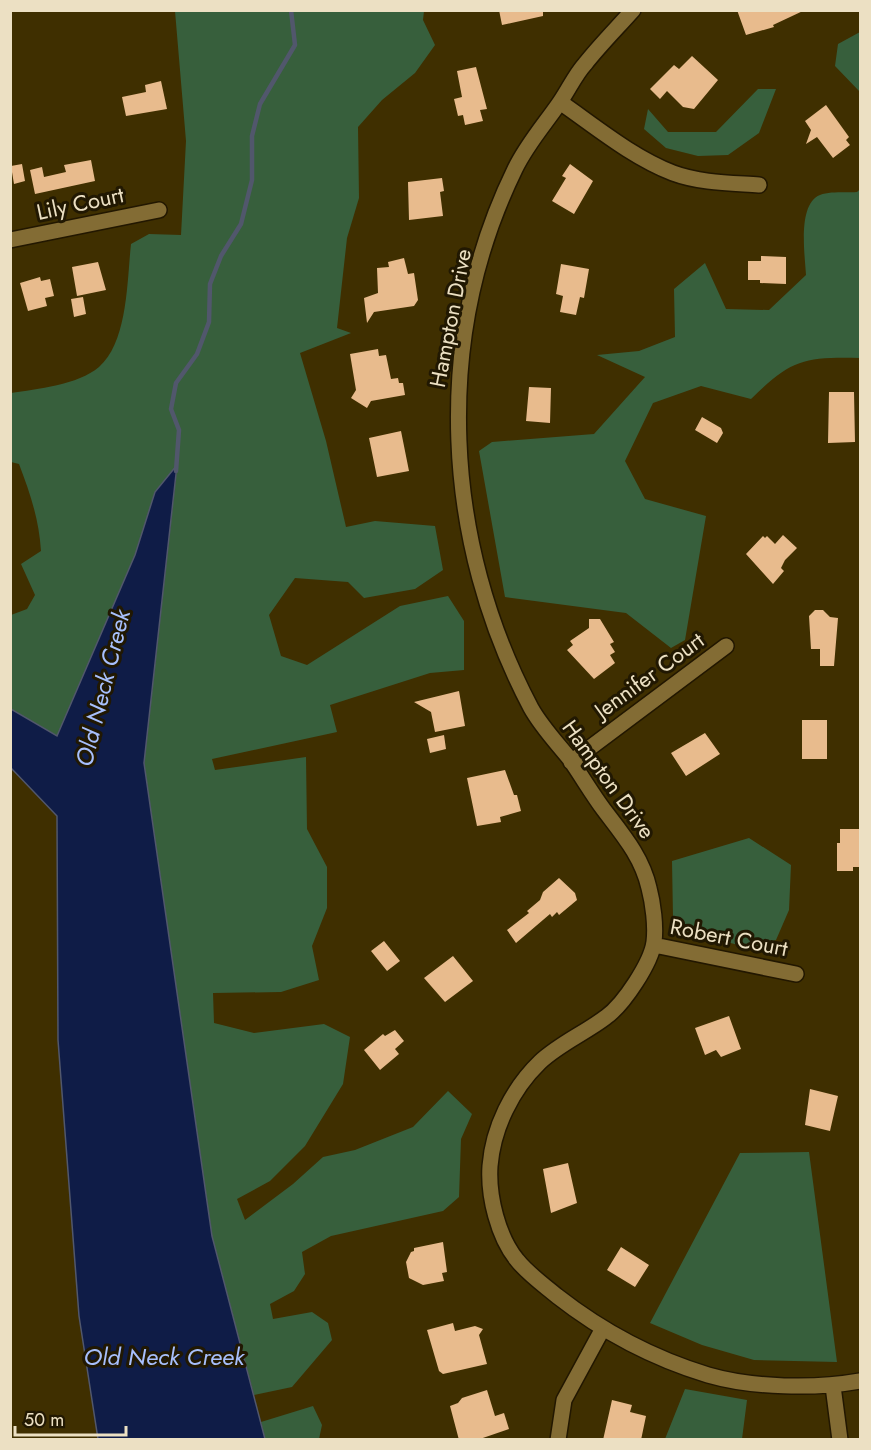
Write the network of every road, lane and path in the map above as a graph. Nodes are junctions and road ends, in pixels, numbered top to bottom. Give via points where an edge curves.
1 (633, 10) edge
2 (560, 102) junction
3 (759, 185) dead end
4 (159, 210) dead end
5 (10, 240) edge
6 (726, 646) dead end
7 (571, 762) junction
8 (654, 945) junction
9 (796, 974) dead end
10 (602, 1330) junction
11 (861, 1381) edge
12 (833, 1386) junction
13 (558, 1440) edge
14 (840, 1440) edge

1 - 2 street, Hampton Drive via 583,66
2 - 3 street via 642,159 675,173 715,182
2 - 7 street, Hampton Drive via 516,165 497,210 478,270 457,392 459,472 468,536 485,597 507,661 535,715
4 - 5 street, Lily Court
6 - 7 street, Jennifer Court
7 - 8 street, Hampton Drive via 632,846 642,866 650,890
8 - 9 street, Robert Court
8 - 10 street via 637,979 610,1014 563,1044 522,1082 507,1104 490,1167 492,1196 516,1259
10 - 12 street via 712,1376 770,1384
10 - 13 street via 564,1400
11 - 12 street
12 - 14 street

